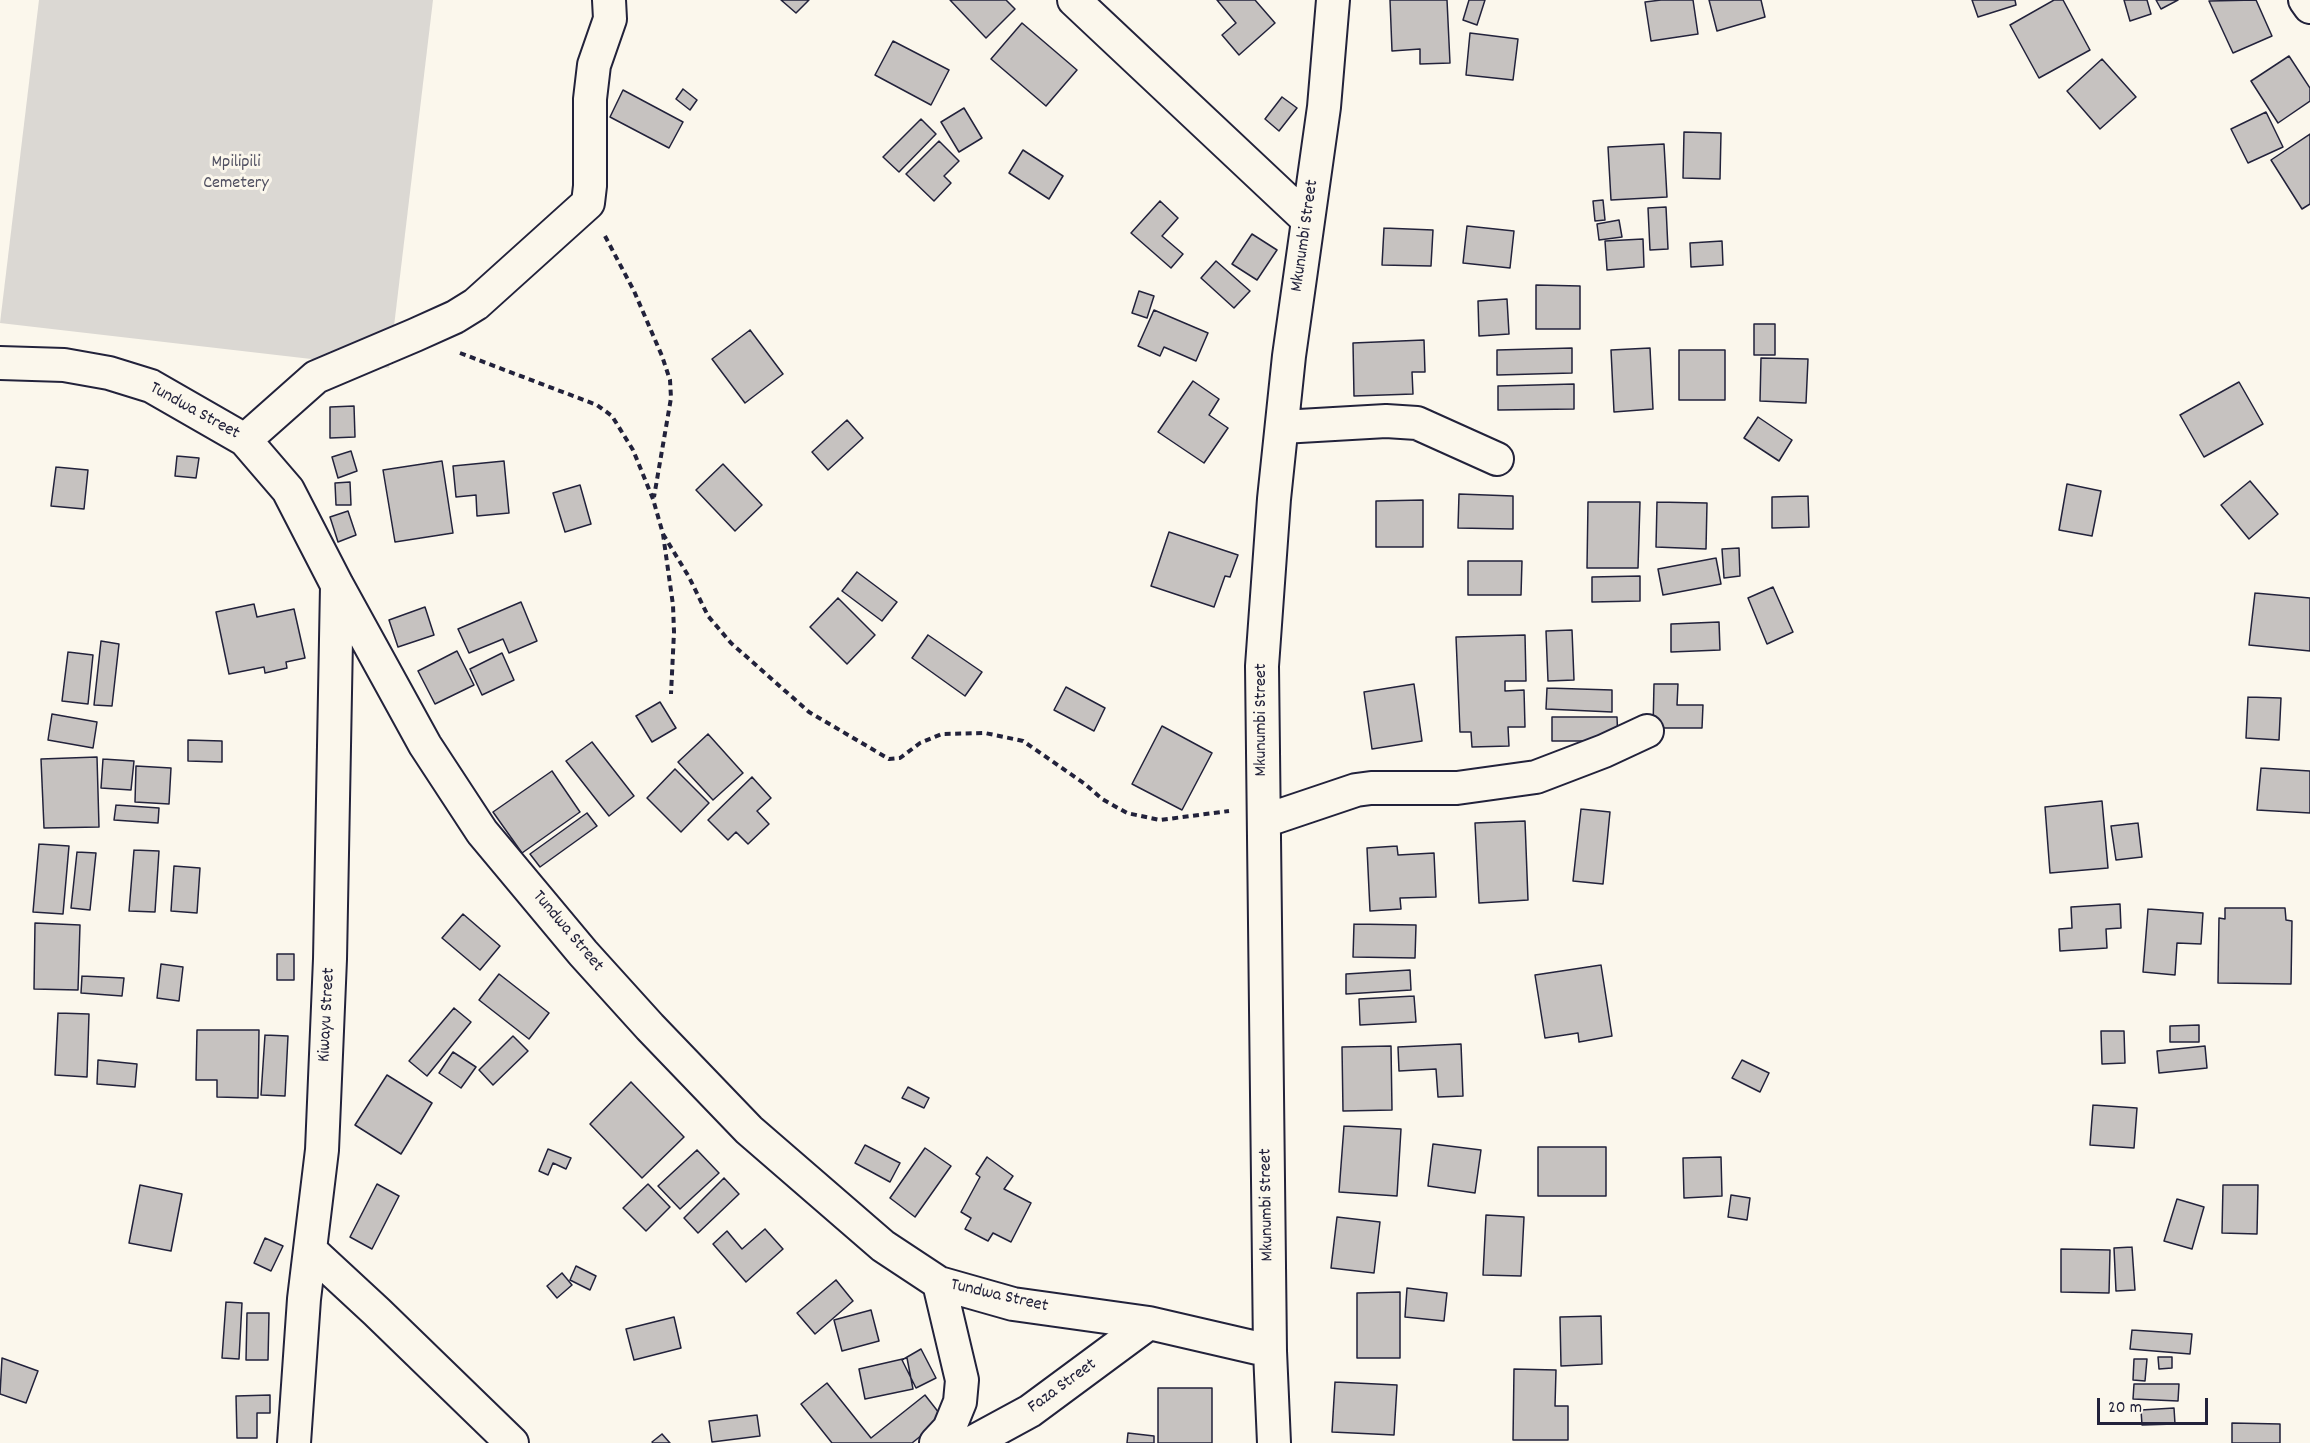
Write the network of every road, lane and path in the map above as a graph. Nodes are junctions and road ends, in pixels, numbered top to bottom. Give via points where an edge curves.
1 (609, 0) edge
2 (1074, 0) edge
3 (1333, 0) edge
4 (2305, 0) edge
5 (2310, 7) edge
6 (588, 203) junction
7 (1308, 220) junction
8 (415, 335) junction
9 (0, 363) edge
10 (1281, 427) junction
11 (245, 440) junction
12 (1497, 459) dead end
13 (653, 499) junction
14 (663, 534) junction
15 (337, 585) junction
16 (670, 694) dead end
17 (1647, 731) dead end
18 (1264, 814) junction
19 (310, 1250) junction
20 (939, 1283) junction
21 (1149, 1323) junction
22 (1270, 1351) junction
23 (294, 1443) edge
24 (512, 1443) edge
25 (936, 1443) edge
26 (971, 1443) edge
27 (1274, 1443) edge

1 - 6 street via 610,19 594,65 590,99
2 - 7 street
3 - 7 street, Mkunumbi Street via 1324,107
4 - 5 street
6 - 8 street via 476,304
6 - 13 path via 634,291 670,380 671,398
7 - 10 street, Mkunumbi Street
8 - 11 street via 316,377
8 - 13 path via 597,405 612,417 633,450
9 - 11 street, Tundwa Street via 64,365 151,386
10 - 12 street via 1417,423
10 - 18 street, Mkunumbi Street via 1262,666
11 - 15 street, Tundwa Street via 288,490
13 - 14 path
14 - 16 path via 673,605
14 - 18 path via 708,616 731,643 809,712 890,759 900,758 920,743 942,734 985,733 1023,741 1127,813 1160,820
15 - 19 street, Kiwayu Street via 330,959 322,1150
15 - 20 street, Tundwa Street via 425,745 482,832 583,953 749,1130 883,1246
17 - 18 street via 1536,777 1457,788 1356,790
18 - 22 street, Mkunumbi Street
19 - 23 street, Kiwayu Street
19 - 24 street
20 - 21 street, Tundwa Street via 1013,1304
20 - 25 street via 962,1380 960,1402 949,1429
21 - 22 street, Tundwa Street
21 - 26 street, Faza Street via 1030,1411
22 - 27 street, Mkunumbi Street

